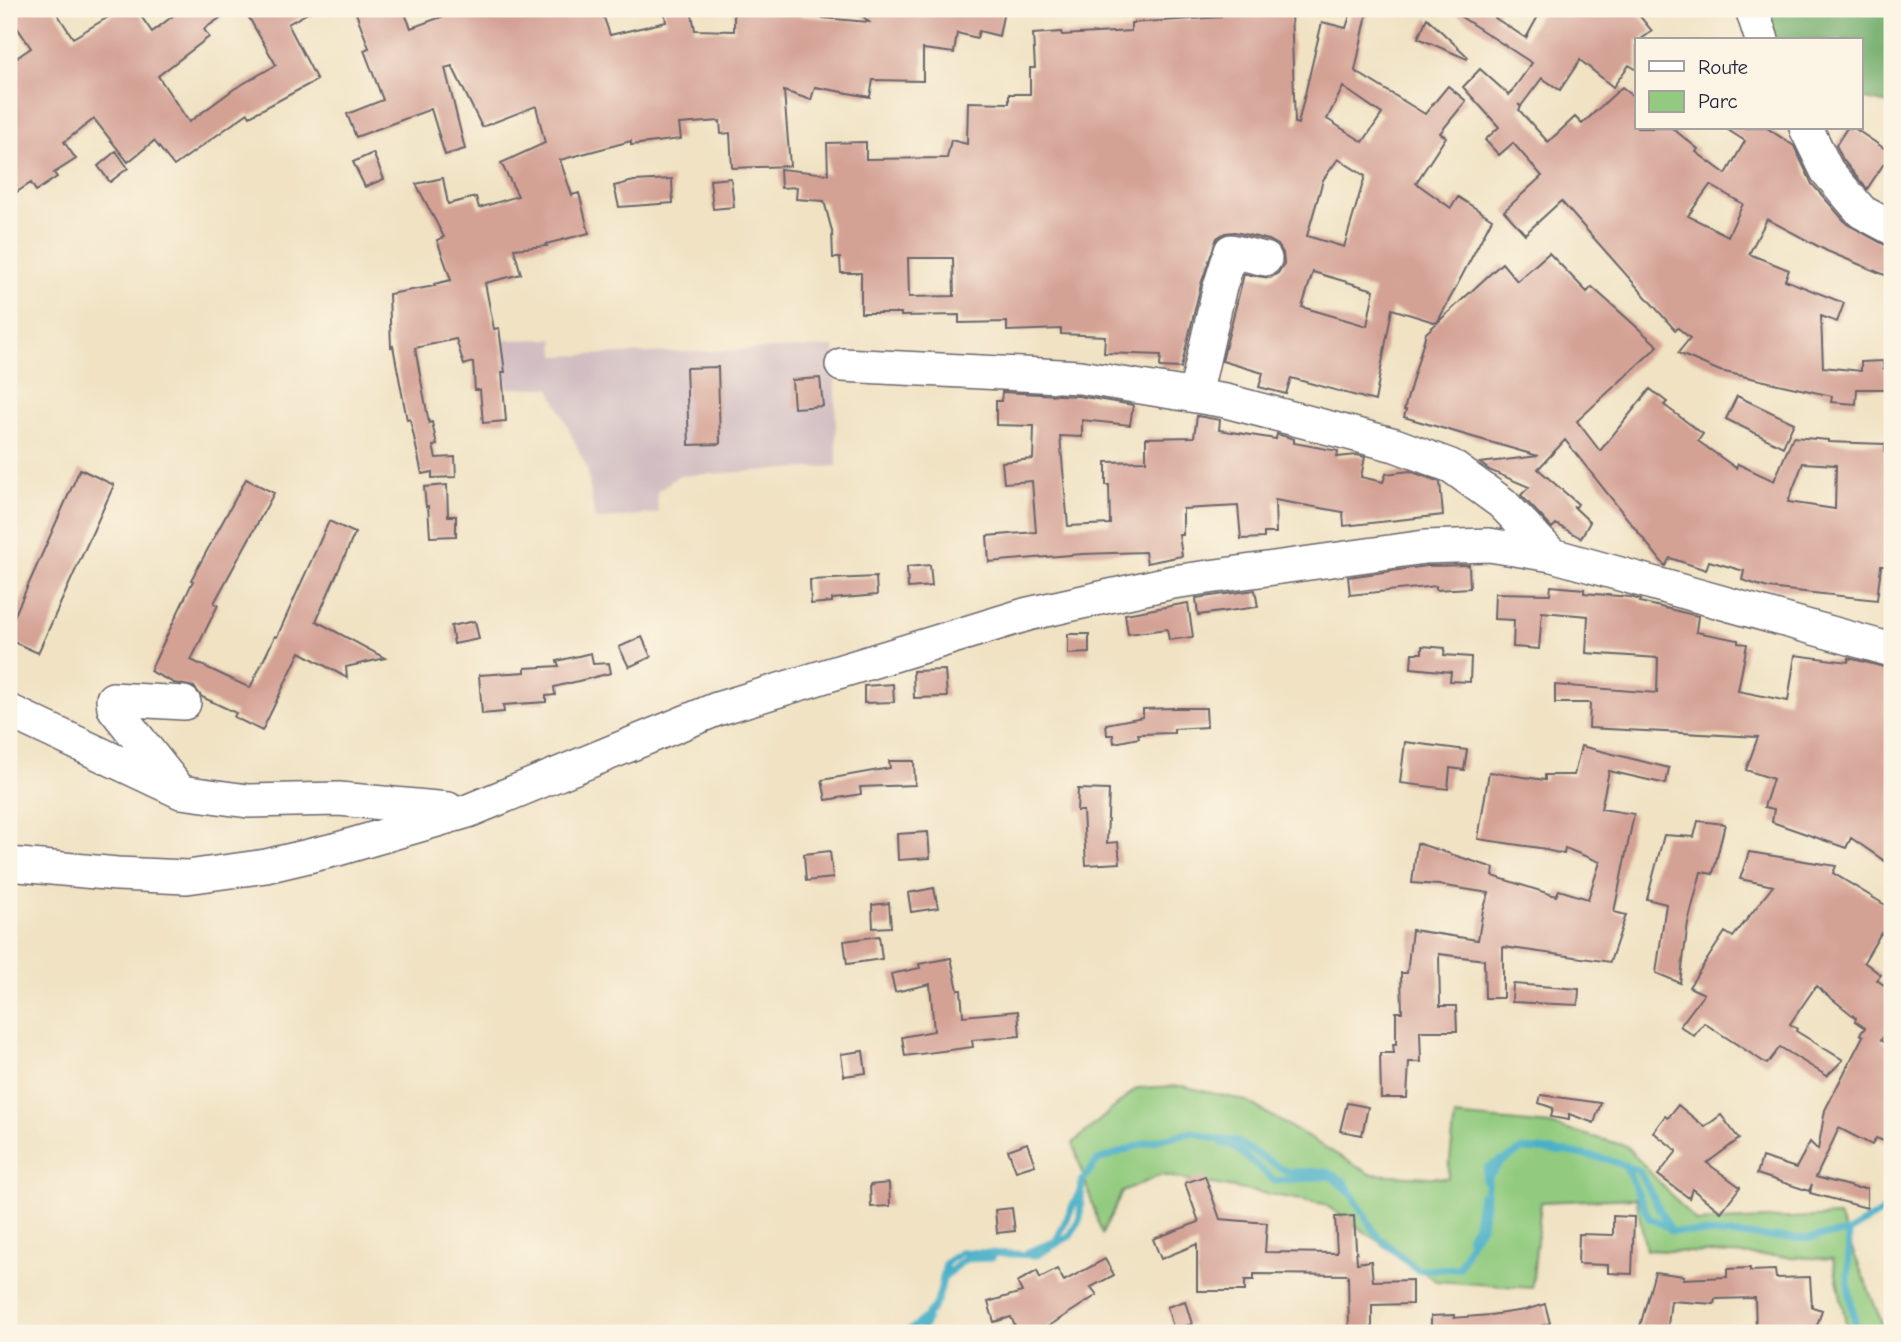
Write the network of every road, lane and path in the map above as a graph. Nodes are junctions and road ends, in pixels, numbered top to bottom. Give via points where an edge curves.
1 (1752, 9) edge
2 (1761, 38) edge
3 (1807, 130) edge
4 (1892, 228) edge
5 (1265, 259) dead end
6 (842, 365) dead end
7 (1195, 395) junction
8 (1552, 555) junction
9 (1892, 650) edge
10 (184, 703) dead end
11 (9, 711) edge
12 (181, 792) junction
13 (468, 811) junction
14 (9, 864) edge

1 - 2 street
3 - 4 street via 1827,171 1862,212
5 - 7 street via 1231,251
6 - 7 street via 1080,377
7 - 8 street via 1395,445 1451,466 1502,503
8 - 9 street
8 - 13 street via 1489,545 1425,547 1173,582 1028,614 717,709
10 - 12 street via 113,699 114,708
11 - 12 street
12 - 13 street via 248,801 339,799
13 - 14 street via 267,866 187,877

